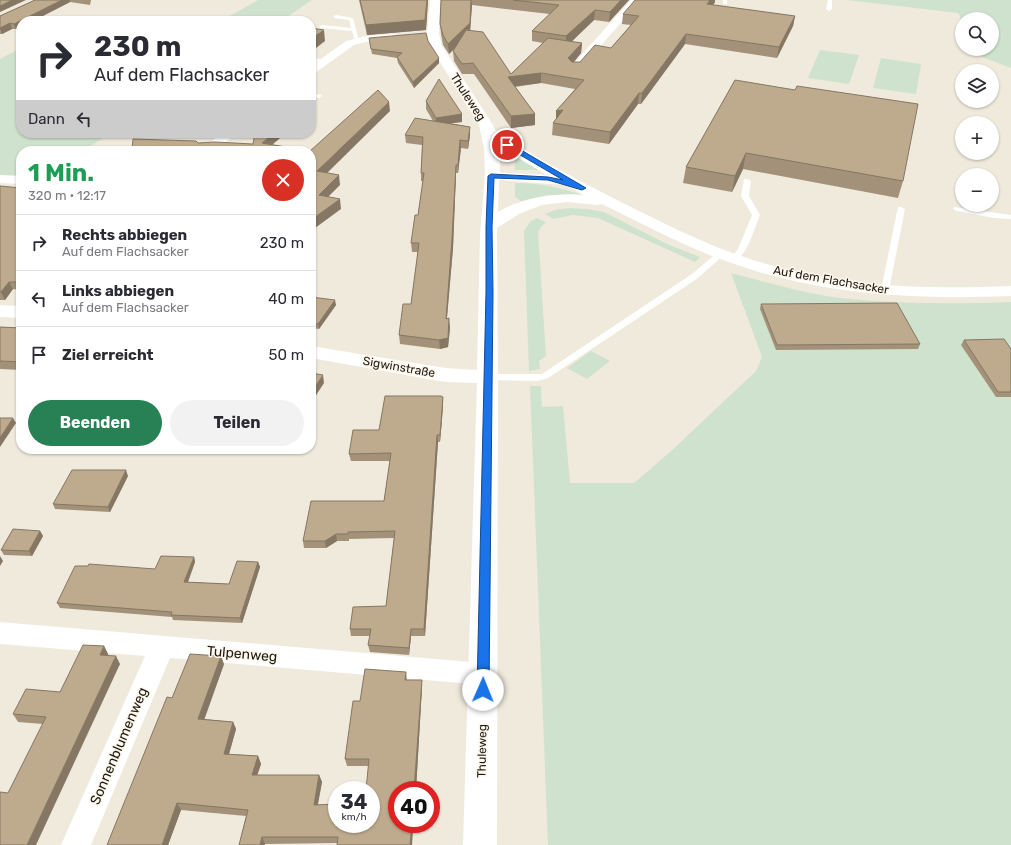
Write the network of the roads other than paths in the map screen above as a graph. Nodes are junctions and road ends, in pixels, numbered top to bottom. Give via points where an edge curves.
1 (434, 0) edge
2 (636, 0) edge
3 (830, 0) edge
4 (829, 9) dead end
5 (336, 16) dead end
6 (322, 27) dead end
7 (433, 34) junction
8 (355, 35) junction
9 (419, 35) edge
10 (404, 36) edge
11 (316, 60) edge
12 (324, 61) junction
13 (316, 67) edge
14 (575, 69) edge
15 (316, 96) edge
16 (319, 96) dead end
17 (489, 132) junction
18 (224, 138) edge
19 (213, 146) edge
20 (491, 176) junction
21 (0, 179) edge
22 (16, 180) edge
23 (747, 181) dead end
24 (582, 188) junction
25 (616, 205) junction
26 (901, 209) dead end
27 (973, 212) edge
28 (1011, 216) edge
29 (489, 227) junction
30 (727, 256) junction
31 (885, 290) junction
32 (1011, 292) edge
33 (0, 311) edge
34 (16, 312) edge
35 (316, 353) edge
36 (488, 377) junction
37 (0, 633) edge
38 (162, 647) junction
39 (483, 674) junction
40 (76, 845) edge
41 (480, 845) edge

1 - 7 street, Thuleweg
2 - 14 street
3 - 4 lane
5 - 8 lane via 351,19
6 - 8 lane
7 - 9 street
7 - 17 street, Thuleweg via 442,57 470,97
8 - 10 street
8 - 12 street
11 - 12 lane
12 - 13 street
15 - 16 lane
17 - 20 street, Thuleweg
17 - 24 street, Auf dem Flachsacker via 521,154
18 - 19 street
20 - 24 street, Auf dem Flachsacker via 548,178
20 - 29 street, Thuleweg
21 - 22 street
23 - 30 lane via 745,196 756,215 742,250
24 - 25 street, Auf dem Flachsacker
25 - 29 street, Auf dem Flachsacker via 595,200 551,198 521,206 503,215
25 - 30 street, Auf dem Flachsacker via 662,229
26 - 31 lane
27 - 28 lane
29 - 36 street, Thuleweg
30 - 31 street, Auf dem Flachsacker via 806,278
30 - 36 lane via 545,376
31 - 32 street, Auf dem Flachsacker via 938,293
33 - 34 street
35 - 36 street, Sigwinstraße via 445,375
36 - 39 street, Thuleweg
37 - 38 street, Tulpenweg
38 - 39 street, Tulpenweg
38 - 40 street, Sonnenblumenweg
39 - 41 street, Thuleweg

